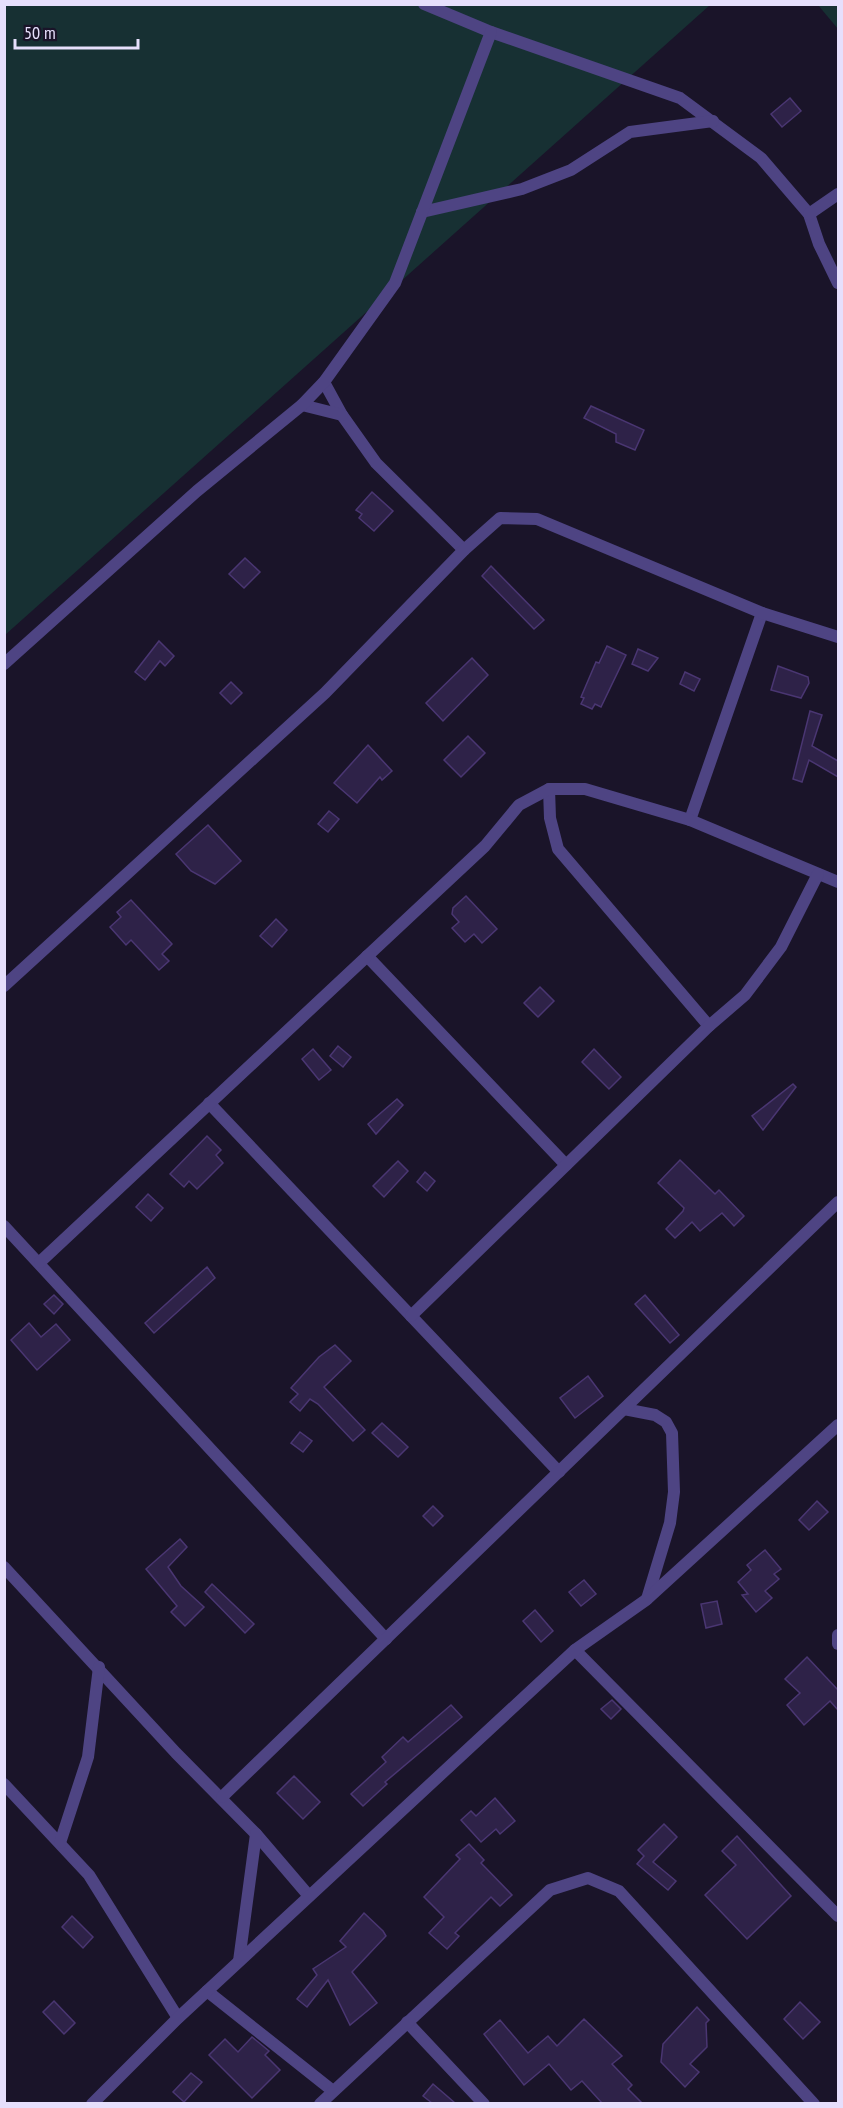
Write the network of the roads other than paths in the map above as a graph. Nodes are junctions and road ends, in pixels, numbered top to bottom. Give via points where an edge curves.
1 (424, 4) edge
2 (491, 32) junction
3 (713, 121) junction
4 (838, 194) edge
5 (422, 212) junction
6 (809, 214) junction
7 (838, 283) edge
8 (324, 382) junction
9 (302, 405) junction
10 (342, 416) junction
11 (464, 550) junction
12 (762, 613) junction
13 (838, 637) edge
14 (4, 664) edge
15 (549, 789) junction
16 (690, 820) junction
17 (818, 874) junction
18 (838, 882) edge
19 (367, 956) junction
20 (4, 986) edge
21 (709, 1026) junction
22 (209, 1103) junction
23 (566, 1166) junction
24 (838, 1202) edge
25 (4, 1226) edge
26 (40, 1262) junction
27 (411, 1316) junction
28 (624, 1409) junction
29 (838, 1425) edge
30 (559, 1472) junction
31 (4, 1568) edge
32 (646, 1600) junction
33 (838, 1635) edge
34 (386, 1639) junction
35 (838, 1644) edge
36 (576, 1650) junction
37 (99, 1667) junction
38 (4, 1784) edge
39 (222, 1797) junction
40 (256, 1834) junction
41 (60, 1843) junction
42 (309, 1896) junction
43 (838, 1916) edge
44 (239, 1961) junction
45 (207, 1990) junction
46 (178, 2018) junction
47 (407, 2022) junction
48 (333, 2091) junction
49 (92, 2103) edge
50 (320, 2103) edge
51 (484, 2103) edge
52 (814, 2103) edge

1 - 2 street
2 - 3 street via 680,98
2 - 5 street
3 - 5 street via 630,132 571,170 522,189
3 - 6 street via 761,158
4 - 6 street
5 - 8 street via 395,283
6 - 7 street
8 - 9 street
8 - 10 street
9 - 10 street
9 - 14 street via 196,491
10 - 11 street via 376,463
11 - 12 street via 500,518 537,519
11 - 20 street via 325,693
12 - 13 street
12 - 16 street
15 - 16 street via 585,789
15 - 19 street via 519,805 484,846
15 - 21 street via 550,818 558,849
16 - 17 street
17 - 18 street
17 - 21 street via 781,947 745,995
19 - 22 street
19 - 23 street
21 - 23 street
22 - 26 street
22 - 27 street
23 - 27 street
24 - 28 street
25 - 26 street
26 - 34 street
27 - 30 street
28 - 30 street
28 - 32 street via 655,1415 666,1422 672,1433 674,1492 670,1523
29 - 32 street
30 - 34 street
31 - 37 street
32 - 36 street
33 - 35 street
34 - 39 street
36 - 42 street
36 - 43 street
37 - 39 street via 176,1753
37 - 41 street via 88,1757
38 - 41 street
39 - 40 street
40 - 42 street
40 - 44 street
41 - 46 street via 89,1875
42 - 44 street
44 - 45 street
45 - 46 street
45 - 48 street
46 - 49 street
47 - 48 street
47 - 51 street
47 - 52 street via 550,1890 588,1878 619,1891
48 - 50 street

